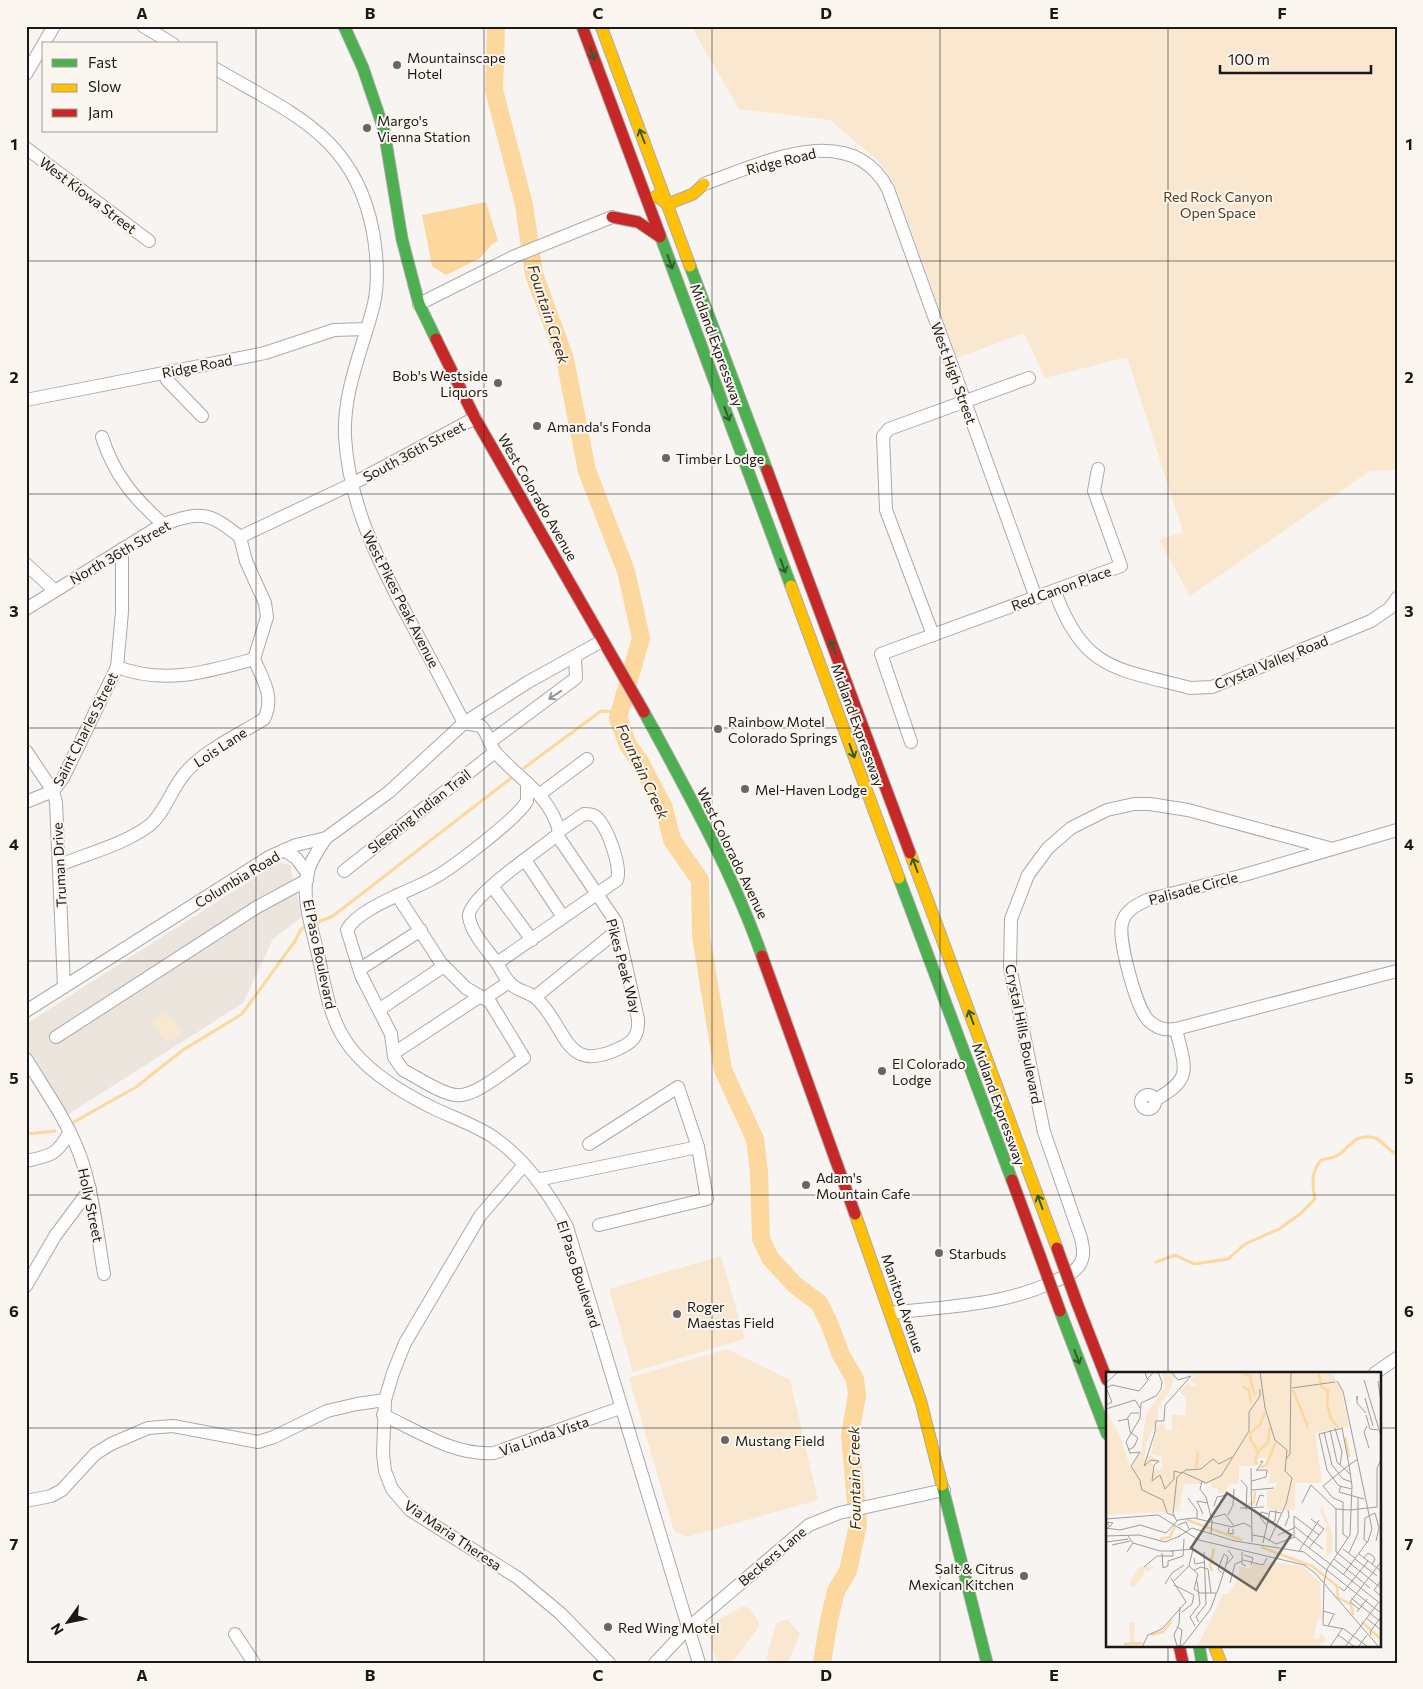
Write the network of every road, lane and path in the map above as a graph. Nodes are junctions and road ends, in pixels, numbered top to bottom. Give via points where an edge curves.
1 (54, 26) edge
2 (142, 26) edge
3 (344, 26) edge
4 (582, 26) edge
5 (601, 26) edge
6 (45, 42) edge
7 (170, 42) edge
8 (42, 47) edge
9 (218, 70) edge
10 (26, 74) edge
11 (26, 148) edge
12 (859, 157) joint
13 (653, 164) junction
14 (636, 172) junction
15 (669, 179) dead end
16 (704, 184) junction
17 (686, 185) dead end
18 (638, 204) junction
19 (668, 204) junction
20 (612, 217) junction
21 (661, 238) junction
22 (680, 238) junction
23 (149, 241) dead end
24 (419, 304) junction
25 (366, 329) junction
26 (164, 373) junction
27 (1029, 378) dead end
28 (26, 400) edge
29 (964, 402) junction
30 (202, 416) dead end
31 (475, 418) junction
32 (102, 437) dead end
33 (1098, 469) dead end
34 (352, 484) junction
35 (163, 524) junction
36 (240, 537) junction
37 (122, 549) junction
38 (26, 564) edge
39 (55, 591) junction
40 (1055, 592) junction
41 (1036, 598) junction
42 (1397, 598) edge
43 (26, 609) edge
44 (933, 634) junction
45 (602, 641) junction
46 (579, 654) junction
47 (254, 660) junction
48 (117, 667) junction
49 (464, 723) junction
50 (488, 737) junction
51 (910, 742) dead end
52 (26, 751) edge
53 (587, 759) dead end
54 (526, 783) junction
55 (53, 791) junction
56 (540, 794) junction
57 (26, 802) edge
58 (1397, 830) edge
59 (558, 833) junction
60 (326, 838) junction
61 (1329, 848) junction
62 (284, 850) junction
63 (525, 860) junction
64 (1286, 862) joint
65 (60, 865) junction
66 (344, 871) dead end
67 (307, 877) junction
68 (492, 886) junction
69 (397, 895) junction
70 (596, 895) junction
71 (563, 917) junction
72 (421, 930) junction
73 (618, 930) junction
74 (532, 940) junction
75 (766, 961) joint
76 (497, 963) junction
77 (444, 966) junction
78 (360, 969) junction
79 (1397, 971) edge
80 (509, 982) junction
81 (64, 987) junction
82 (482, 997) junction
83 (535, 997) junction
84 (380, 1009) junction
85 (26, 1012) edge
86 (1176, 1030) junction
87 (56, 1038) dead end
88 (394, 1053) junction
89 (26, 1059) edge
90 (1155, 1100) dead end
91 (69, 1133) junction
92 (589, 1144) dead end
93 (698, 1147) junction
94 (26, 1161) edge
95 (524, 1165) junction
96 (538, 1180) junction
97 (90, 1189) junction
98 (600, 1225) dead end
99 (104, 1274) dead end
100 (26, 1286) edge
101 (891, 1313) junction
102 (1397, 1358) edge
103 (1376, 1372) edge
104 (1106, 1377) edge
105 (385, 1400) junction
106 (620, 1408) junction
107 (383, 1416) junction
108 (1106, 1431) edge
109 (944, 1490) junction
110 (26, 1501) edge
111 (688, 1628) junction
112 (235, 1634) dead end
113 (1179, 1646) edge
114 (1199, 1646) edge
115 (1214, 1646) edge
116 (254, 1663) edge
117 (609, 1663) edge
118 (655, 1663) edge
119 (699, 1663) edge
120 (987, 1663) edge
121 (1183, 1663) edge
122 (1202, 1663) edge
123 (1221, 1663) edge

1 - 6 street
2 - 7 street
3 - 24 main road, West Colorado Avenue via 384,130 402,239
4 -> 14 main road, Midland Expressway
13 -> 5 main road, Midland Expressway
8 - 10 street
9 - 25 street, West Pikes Peak Avenue via 318,130 349,167 364,200 376,252 374,302
11 - 23 street, West Kiowa Street
12 - 16 street, Ridge Road via 839,151 805,153
12 - 29 street, West High Street via 876,170 888,190
13 - 15 main road
13 - 19 main road, Midland Expressway
14 - 18 main road, Midland Expressway
14 - 19 main road via 652,192
16 - 17 main road
16 - 19 main road via 693,194
18 - 20 main road
18 - 21 main road, Midland Expressway
18 - 22 main road via 665,217
19 - 22 main road, Midland Expressway
20 - 21 main road via 639,220
20 - 24 street via 546,242
21 -> 108 main road, Midland Expressway, bridge
104 -> 22 main road, Midland Expressway, bridge
24 - 31 main road, West Colorado Avenue
25 - 26 street, Ridge Road via 334,330 265,353
25 - 34 street, West Pikes Peak Avenue via 351,380 346,420 345,437
26 - 28 street, Ridge Road
26 - 30 street
27 - 29 street
29 - 41 street, West High Street
29 - 44 street via 889,429 882,440 886,510
31 - 34 street, South 36th Street
31 - 45 main road, West Colorado Avenue
32 - 35 street via 107,454 128,490
33 - 40 street, Red Canon Place via 1094,491 1121,566
34 - 36 street
34 - 49 street, West Pikes Peak Avenue via 368,539
35 - 36 street, North 36th Street via 189,516 212,516
35 - 37 street, North 36th Street
36 - 47 street via 246,561 266,603 267,617
37 - 39 street, North 36th Street
37 - 48 street, Saint Charles Street via 122,612
38 - 39 street
39 - 43 street, North 36th Street
40 - 41 street, Red Canon Place
40 - 42 street, Crystal Valley Road via 1076,637 1093,655 1105,663 1190,688 1212,687 1371,621 1390,608
41 - 44 street, Red Canon Place
44 - 51 street, Red Canon Place via 881,654
45 - 46 street, Columbia Road
45 - 75 main road, West Colorado Avenue via 691,798
46 - 49 street, Columbia Road
46 -> 50 street, Sleeping Indian Trail via 576,678
47 - 48 street via 184,676 132,672
47 - 65 street, Lois Lane via 270,696 270,708 264,718 195,762 179,779 152,823 126,838
48 - 55 street, Saint Charles Street via 63,778
49 - 50 street
49 - 60 street, Columbia Road via 389,792
50 - 54 street, Pikes Peak Way
50 - 66 street, Sleeping Indian Trail
52 - 55 street, Truman Drive
53 - 56 street
54 - 56 street, Pikes Peak Way
54 - 69 street via 527,801 511,820 436,877
55 - 57 street, Saint Charles Street
55 - 65 street, Truman Drive
56 - 59 street, Pikes Peak Way via 553,812
58 - 61 street, Crystal Hills Boulevard
59 - 63 street
59 - 70 street, Pikes Peak Way
59 - 70 street via 584,814 599,820 619,872 614,884
60 - 62 street, Columbia Road
60 - 67 street
61 - 64 street, Crystal Hills Boulevard
61 - 101 street, Crystal Hills Boulevard via 1188,810 1150,804 1121,806 1094,814 1048,848 1028,875 1015,905 1009,935 1010,967 1044,1132 1081,1238 1081,1263 1076,1270 1060,1279 1012,1297 979,1304
62 - 67 street via 296,858
62 - 81 street, Columbia Road
63 - 68 street
63 - 71 street
64 - 86 street, Palisade Circle via 1147,900 1127,913 1122,923 1122,938 1140,1005 1155,1026
65 - 81 street, Truman Drive
67 - 87 street
67 - 95 street, El Paso Boulevard via 310,918 333,1018 355,1053 393,1085 434,1109 492,1136
68 - 74 street
68 - 76 street via 470,907 468,917
69 - 72 street
69 - 78 street via 352,923 347,930
70 - 71 street
70 - 73 street, Pikes Peak Way via 610,912
71 - 74 street
72 - 77 street
72 - 78 street
73 - 83 street
73 - 83 street, Pikes Peak Way via 638,1019 638,1032 632,1041 595,1057 580,1055 570,1047
74 - 76 street
75 - 101 main road, Manitou Avenue
76 - 80 street
77 - 82 street via 466,988
77 - 84 street
78 - 84 street
79 - 86 street, Palisade Circle
80 - 82 street
80 - 83 street
81 - 85 street, Columbia Road
82 - 88 street
82 - 88 street via 500,1017 524,1058 476,1091 460,1096 450,1094 403,1070
84 - 88 street via 391,1034
86 - 90 street via 1184,1065 1183,1076 1176,1087
89 - 91 street, Holly Street
91 - 94 street via 62,1147 51,1156
91 - 97 street, Holly Street via 83,1163
92 - 93 street via 678,1087
93 - 96 street
93 - 98 street via 707,1199
95 - 96 street, El Paso Boulevard
95 - 105 street, Via Maria Theresa via 480,1216 456,1256 406,1343
96 - 106 street, El Paso Boulevard via 567,1227
97 - 99 street, Holly Street
97 - 100 street via 55,1236
101 - 109 main road, Manitou Avenue via 921,1402
102 - 103 street
105 - 107 street, Via Maria Theresa
105 - 110 street via 328,1411 258,1442 173,1426 148,1428 102,1449 68,1485 56,1493
106 - 107 street, Via Linda Vista via 494,1453 480,1454 455,1448
106 - 111 street, El Paso Boulevard
107 - 117 street, Via Maria Theresa via 385,1471 398,1497 410,1510 518,1578 560,1613
109 - 111 street, Beckers Lane via 839,1513 806,1527
109 - 120 main road, Manitou Avenue
111 - 118 street, Beckers Lane
111 - 119 street, El Paso Boulevard
112 - 116 street
113 - 121 main road
114 - 122 main road
115 - 123 main road

